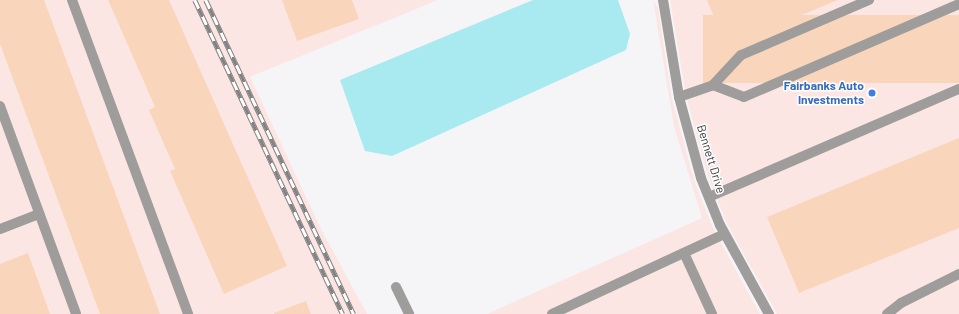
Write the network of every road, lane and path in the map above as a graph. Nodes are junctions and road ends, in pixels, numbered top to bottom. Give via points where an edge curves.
1 (72, 0) edge
2 (663, 0) edge
3 (869, 0) edge
4 (959, 4) edge
5 (713, 85) junction
6 (959, 89) edge
7 (679, 97) junction
8 (0, 106) edge
9 (709, 198) junction
10 (39, 214) junction
11 (0, 229) edge
12 (724, 234) junction
13 (684, 253) junction
14 (959, 274) edge
15 (396, 287) dead end
16 (76, 314) edge
17 (188, 314) edge
18 (409, 314) edge
19 (552, 314) edge
20 (712, 314) edge
21 (769, 314) edge
22 (887, 314) edge

1 - 17 street
2 - 7 street, Bennett Drive
3 - 5 street via 740,55
4 - 5 street via 744,97
5 - 7 street
6 - 9 street
7 - 9 street, Bennett Drive
8 - 10 street
9 - 12 street, Bennett Drive
10 - 11 street
10 - 16 street
12 - 13 street
12 - 21 street, Bennett Drive
13 - 19 street
13 - 20 street
14 - 22 street via 900,303
15 - 18 street

